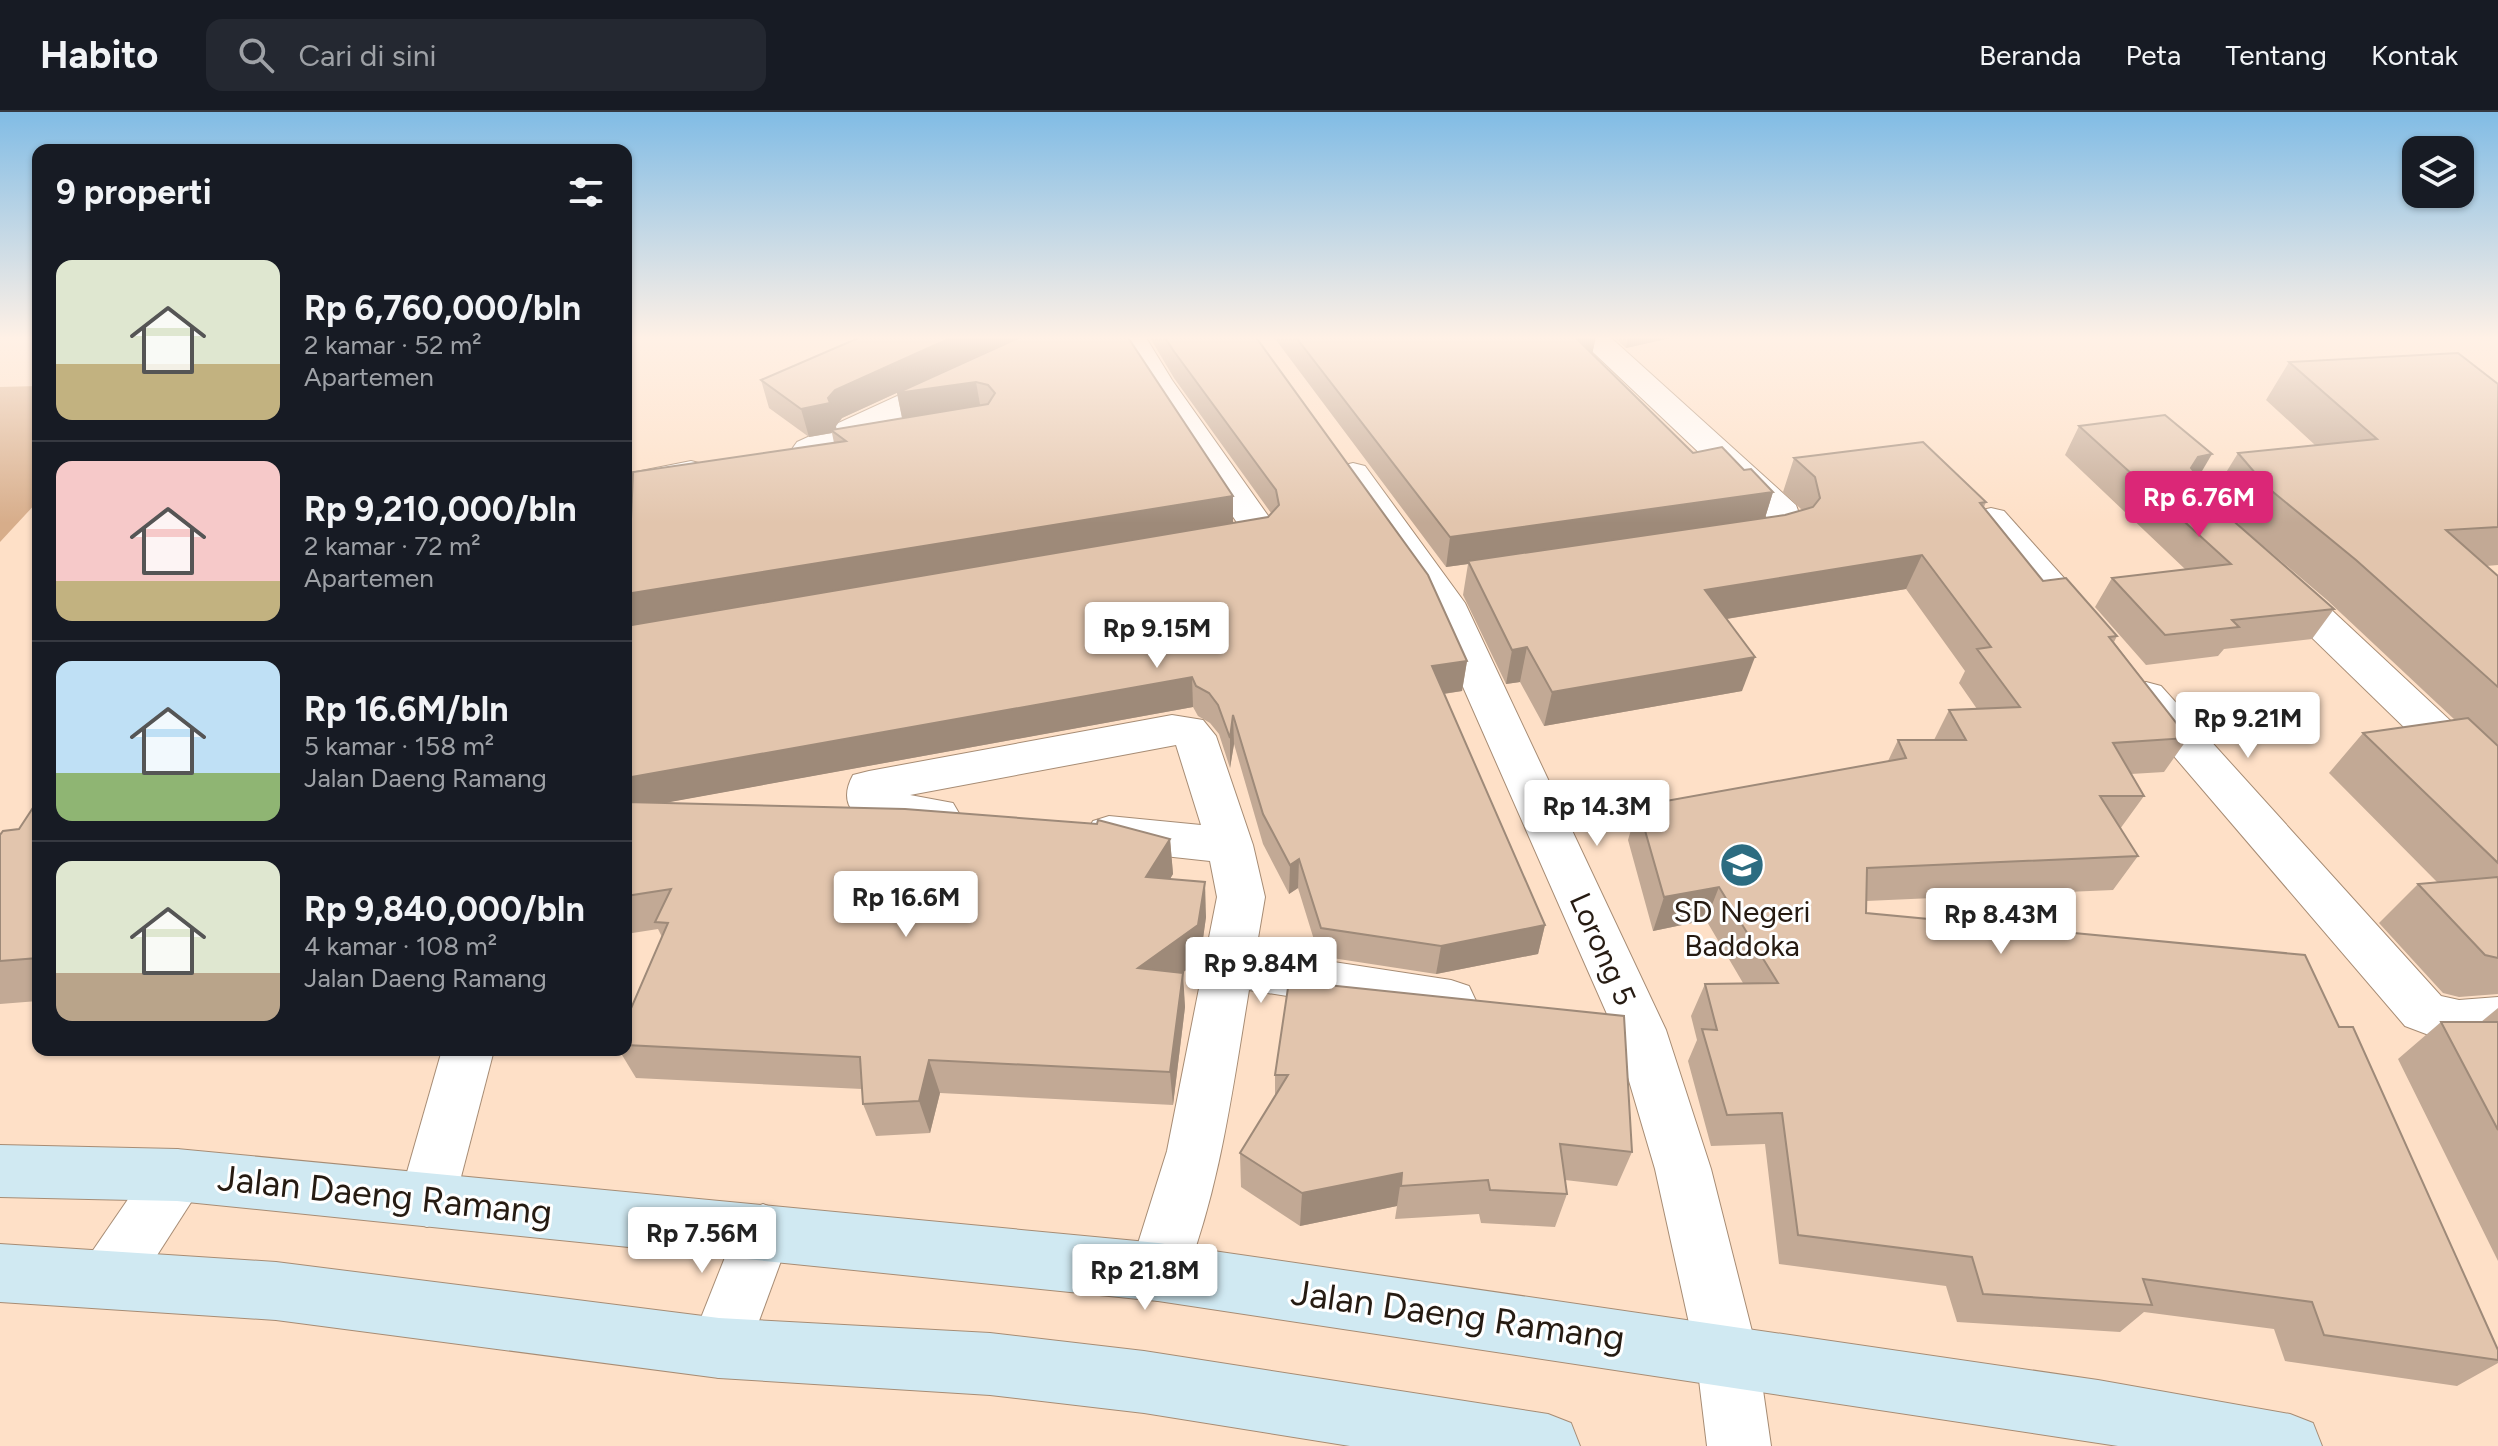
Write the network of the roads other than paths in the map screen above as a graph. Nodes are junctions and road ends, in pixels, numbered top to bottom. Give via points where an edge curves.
1 (914, 398) edge
2 (1168, 398) edge
3 (1659, 398) edge
4 (918, 432) edge
5 (1330, 441) edge
6 (719, 465) edge
7 (632, 487) edge
8 (1991, 519) edge
9 (1710, 544) edge
10 (1181, 550) edge
11 (2247, 556) edge
12 (2498, 791) edge
13 (970, 818) edge
14 (1062, 828) edge
15 (1230, 845) junction
16 (1230, 967) junction
17 (1498, 1008) edge
18 (2498, 1019) edge
19 (466, 1056) edge
20 (0, 1171) edge
21 (177, 1175) junction
22 (427, 1200) junction
23 (763, 1231) junction
24 (1158, 1272) junction
25 (0, 1273) edge
26 (108, 1279) junction
27 (719, 1348) junction
28 (1727, 1355) junction
29 (1548, 1446) edge
30 (1739, 1446) edge
31 (2290, 1446) edge

1 - 4 street via 794,452
2 - 10 street via 1258,527 1242,540
3 - 9 street via 1787,522 1787,530 1772,535
5 - 28 street, Lorong 5 via 1450,582 1616,1026 1683,1169
6 - 7 street via 643,480
8 - 18 street via 2423,1011 2440,1021
11 - 12 street
13 - 15 street via 879,809 867,801 866,791 1182,729 1195,736
14 - 15 street
15 - 16 street via 1241,897
16 - 17 street
16 - 24 street via 1195,1151
19 - 22 street
20 - 21 main road, Jalan Daeng Ramang
21 - 22 main road, Jalan Daeng Ramang
21 - 26 street
22 - 23 main road, Jalan Daeng Ramang
23 - 24 main road, Jalan Daeng Ramang
23 - 27 street
24 - 28 main road, Jalan Daeng Ramang
25 - 26 main road
26 - 27 main road via 276,1291
27 - 29 main road via 990,1364 1144,1382
28 - 30 street, Lorong 5
28 - 31 main road, Jalan Daeng Ramang

